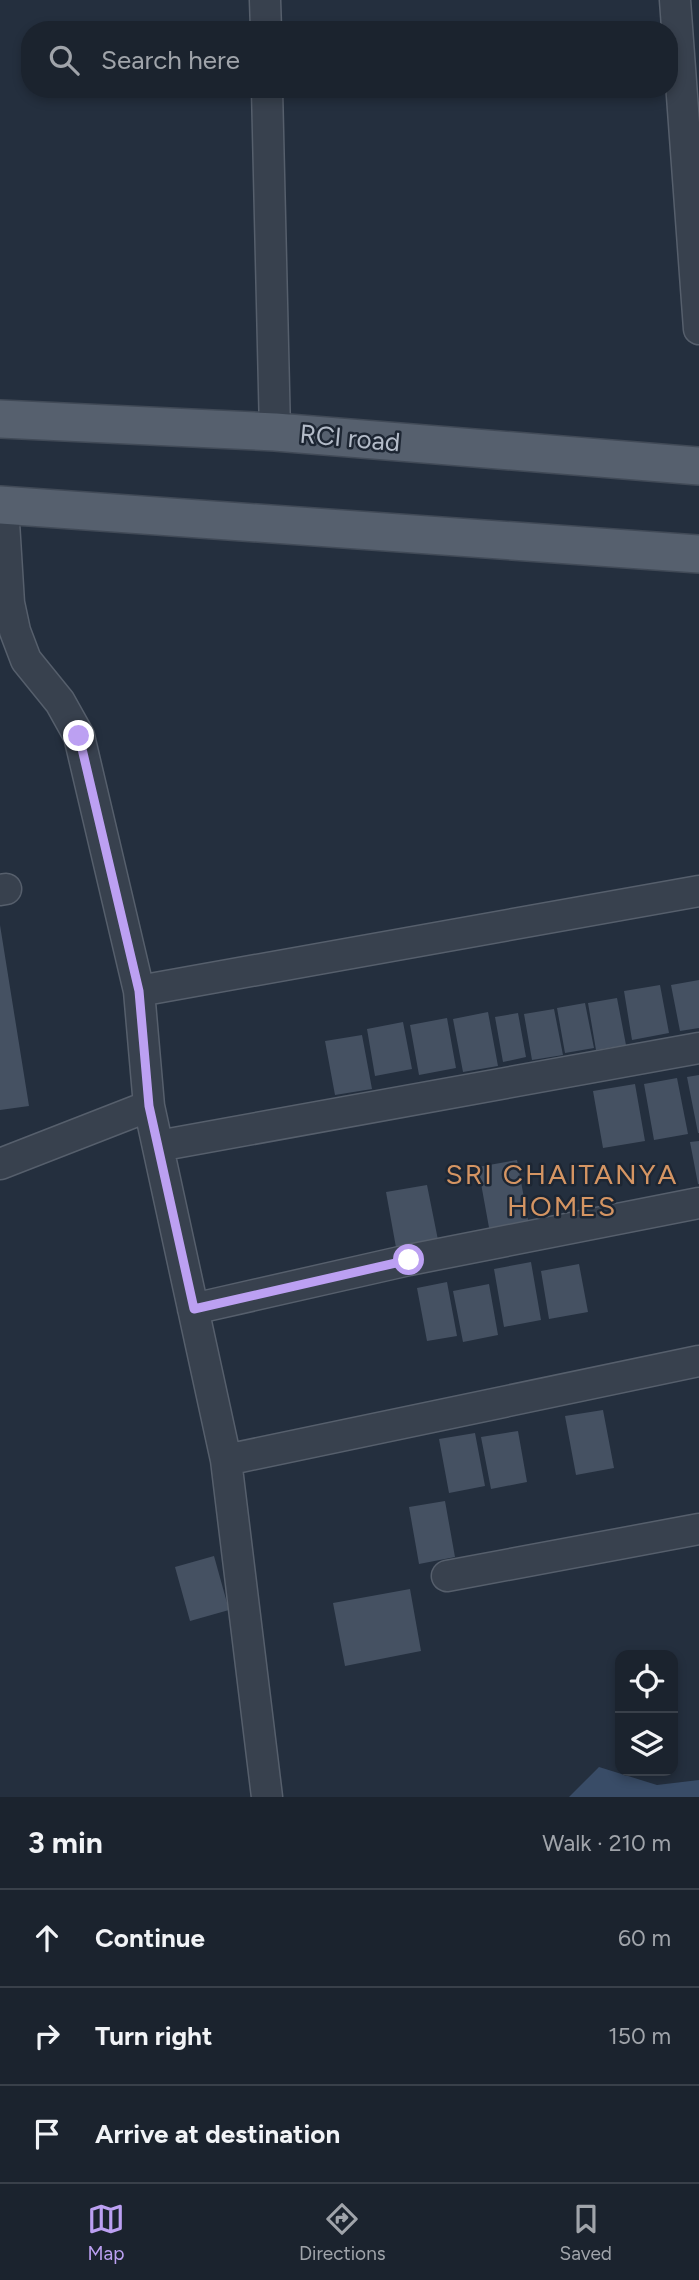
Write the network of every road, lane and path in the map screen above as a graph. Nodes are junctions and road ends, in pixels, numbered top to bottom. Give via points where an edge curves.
1 (265, 0) edge
2 (675, 0) edge
3 (266, 21) edge
4 (677, 21) edge
5 (678, 41) edge
6 (267, 98) edge
7 (699, 330) edge
8 (0, 419) edge
9 (275, 432) junction
10 (699, 466) edge
11 (1, 505) edge
12 (699, 554) edge
13 (699, 891) edge
14 (139, 991) junction
15 (699, 1048) edge
16 (149, 1106) junction
17 (158, 1146) junction
18 (0, 1164) edge
19 (699, 1203) edge
20 (194, 1309) junction
21 (699, 1361) edge
22 (226, 1461) junction
23 (699, 1529) edge
24 (447, 1576) dead end
25 (267, 1797) edge

1 - 3 street
2 - 4 street
5 - 7 street
6 - 9 street
8 - 9 main road, RCI road
9 - 10 main road, RCI road
11 - 12 main road
11 - 14 street via 15,631 26,660 60,702 79,736
13 - 14 street
14 - 16 street
15 - 17 street
16 - 17 street
16 - 18 street
17 - 20 street
19 - 20 street via 409,1260
20 - 22 street
21 - 22 street
22 - 25 street
23 - 24 street

